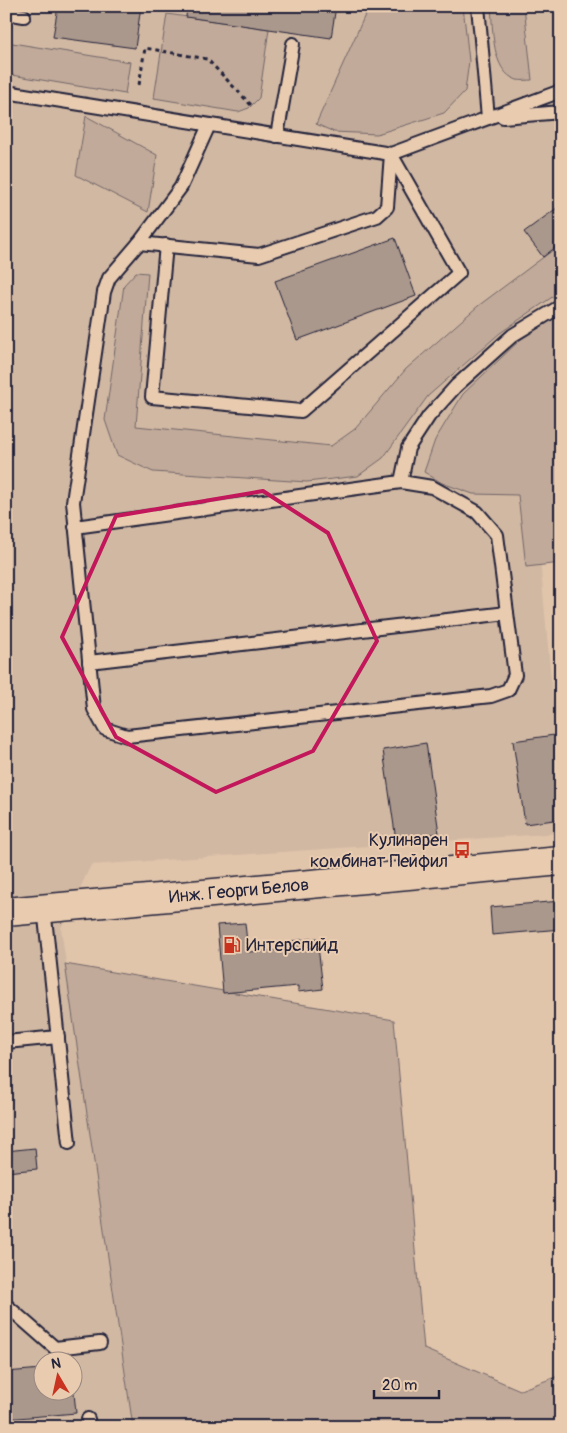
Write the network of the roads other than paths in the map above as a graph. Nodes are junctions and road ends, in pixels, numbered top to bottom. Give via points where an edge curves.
1 (478, 6) edge
2 (6, 13) edge
3 (24, 16) dead end
4 (293, 44) dead end
5 (561, 91) edge
6 (6, 92) edge
7 (561, 112) edge
8 (488, 118) junction
9 (209, 125) junction
10 (277, 136) junction
11 (391, 154) junction
12 (139, 243) junction
13 (166, 245) junction
14 (561, 306) edge
15 (401, 482) junction
16 (75, 528) junction
17 (507, 613) junction
18 (89, 662) junction
19 (561, 861) edge
20 (44, 908) junction
21 (6, 912) edge
22 (58, 1037) junction
23 (6, 1042) edge
24 (69, 1143) dead end
25 (6, 1306) edge
26 (100, 1343) dead end

1 - 8 lane
2 - 3 lane
4 - 10 lane
5 - 8 lane
6 - 9 lane
7 - 8 lane
8 - 11 lane
9 - 10 lane
9 - 12 lane via 181,187
10 - 11 lane
11 - 13 lane via 387,207 377,216 259,255
11 - 13 lane via 459,273 301,410 152,397
12 - 13 lane
12 - 16 lane via 109,278 104,292 73,502
14 - 15 lane via 513,335 456,386 429,416 408,448
15 - 16 lane
15 - 17 lane via 440,491 477,512 497,535
16 - 18 lane
17 - 18 lane
17 - 18 lane via 515,675 508,690 491,696 127,736 105,729 94,709
19 - 20 street, Инж. Георги Белов
20 - 21 street, Инж. Георги Белов
20 - 22 lane
22 - 23 lane
22 - 24 lane
25 - 26 lane via 55,1348

